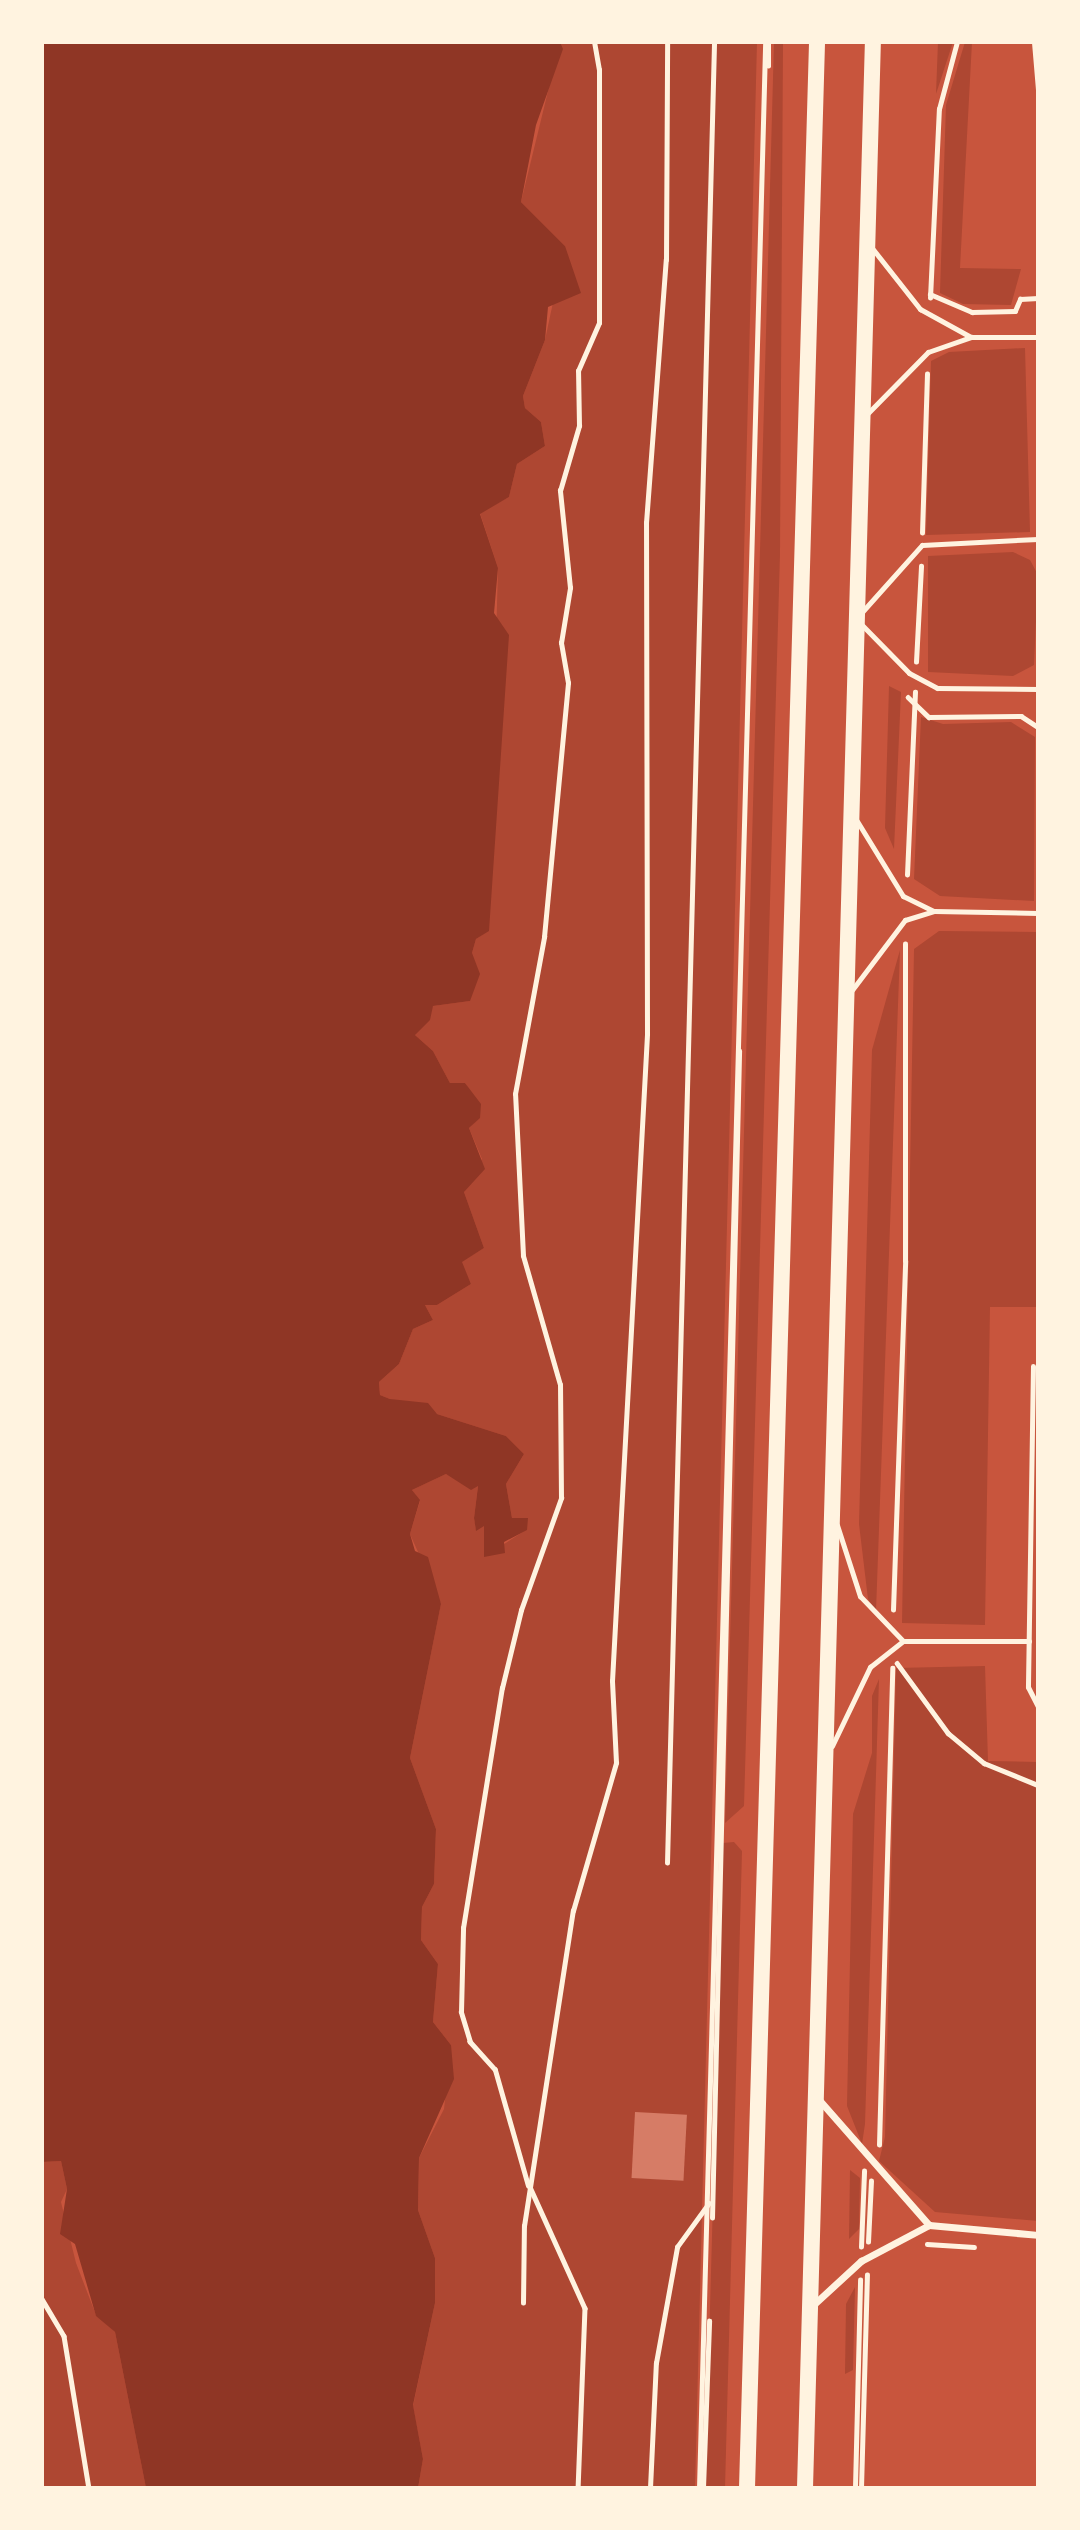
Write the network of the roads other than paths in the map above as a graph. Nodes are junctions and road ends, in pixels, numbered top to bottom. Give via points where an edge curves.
1 (817, 42) edge
2 (873, 42) edge
3 (1034, 42) edge
4 (1038, 90) edge
5 (867, 239) junction
6 (971, 337) junction
7 (1038, 337) edge
8 (862, 423) junction
9 (1038, 539) edge
10 (856, 619) junction
11 (1038, 689) edge
12 (850, 807) junction
13 (934, 911) junction
14 (1038, 913) edge
15 (844, 1001) junction
16 (1033, 1366) dead end
17 (833, 1512) junction
18 (1038, 1591) edge
19 (1030, 1597) junction
20 (902, 1641) junction
21 (1029, 1641) junction
22 (1038, 1707) edge
23 (828, 1755) junction
24 (819, 2100) junction
25 (929, 2225) junction
26 (1038, 2235) edge
27 (811, 2307) junction
28 (747, 2488) edge
29 (805, 2488) edge

1 - 28 main road
2 - 5 main road
3 - 4 lane
5 - 6 lane via 902,292 929,316
5 - 8 main road
6 - 7 lane
6 - 8 lane via 928,352 896,378
8 - 10 main road
9 - 10 lane via 922,545
10 - 11 lane via 915,677 957,693
10 - 12 main road
12 - 13 lane via 883,872 906,899
12 - 15 main road
13 - 14 lane
13 - 15 lane via 905,920
15 - 17 main road
16 - 19 lane
17 - 20 lane via 860,1596
17 - 23 main road
18 - 19 lane
19 - 21 lane
20 - 21 lane
20 - 23 lane via 870,1667
21 - 22 lane via 1028,1687
23 - 24 main road
24 - 25 street via 874,2168
24 - 27 main road
25 - 26 street
25 - 27 street via 864,2258
27 - 29 main road

